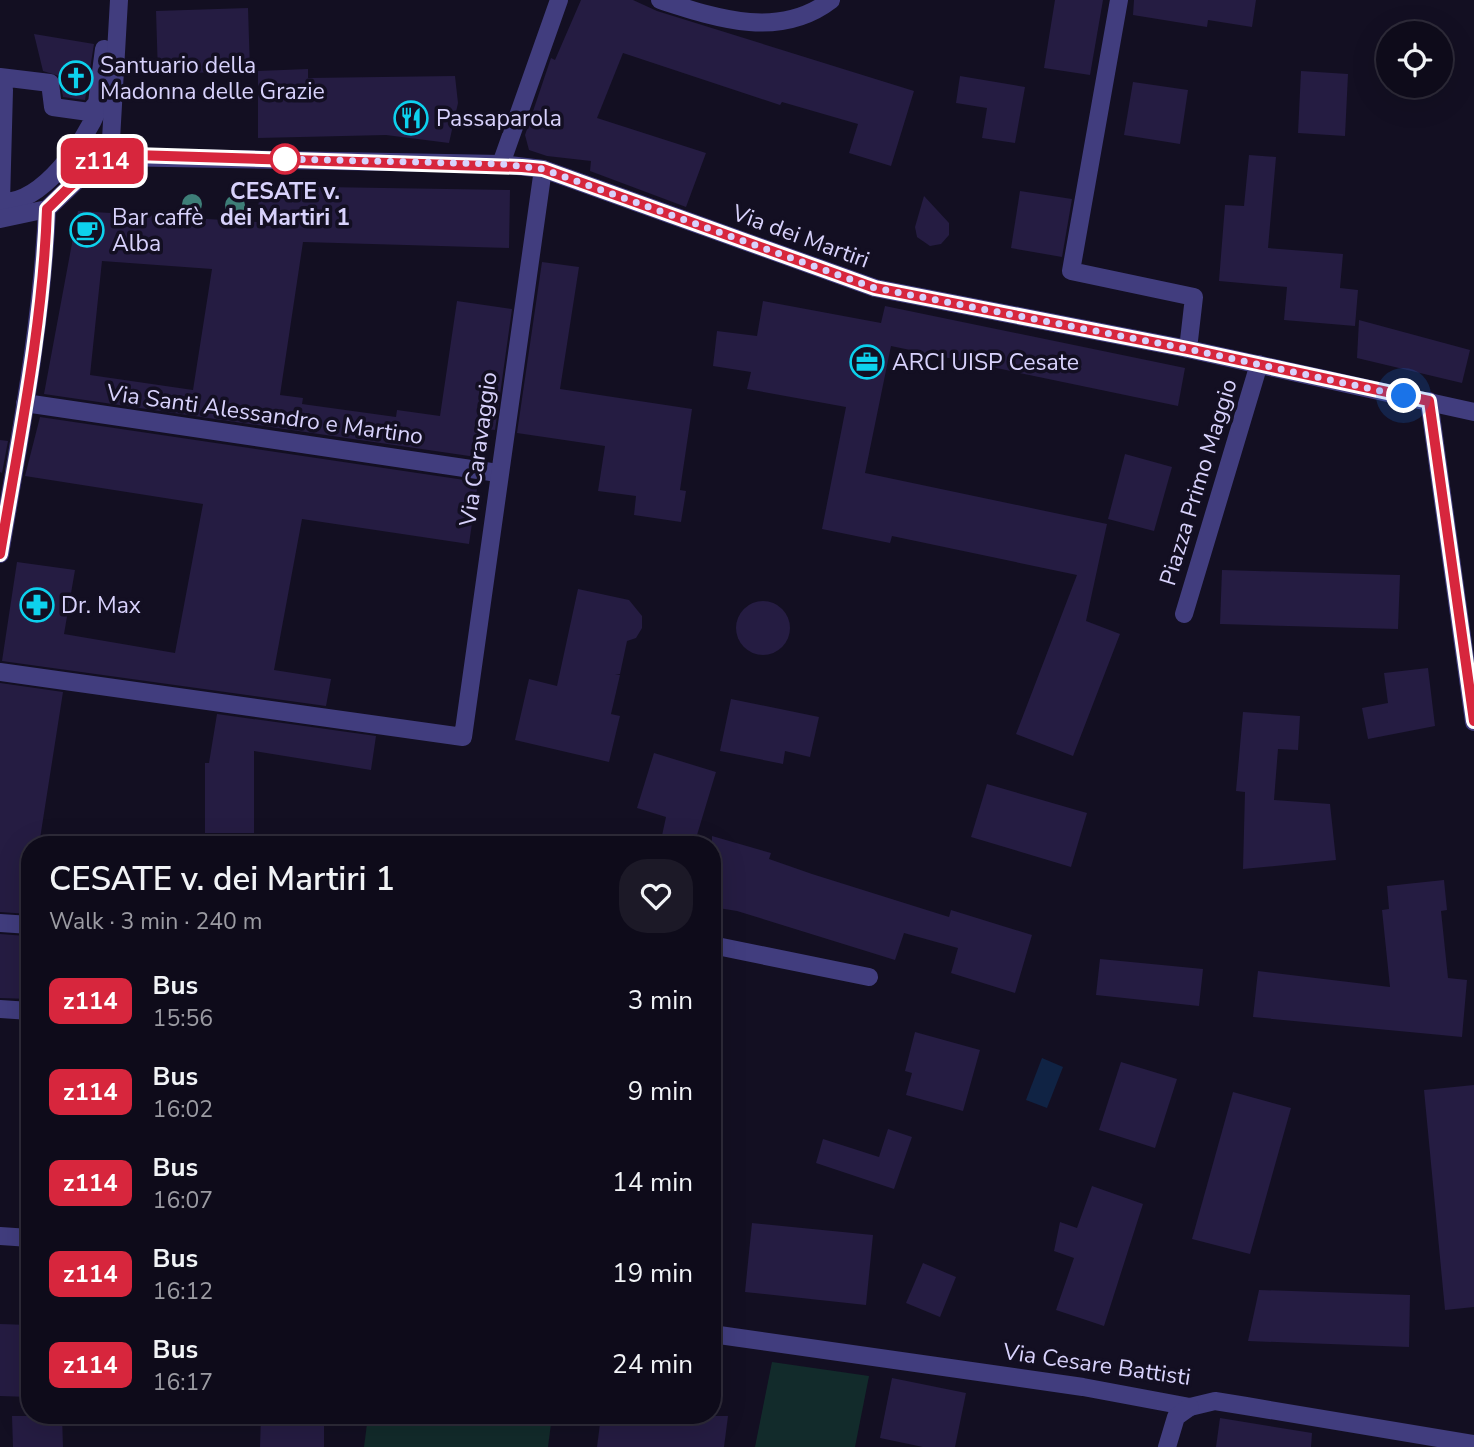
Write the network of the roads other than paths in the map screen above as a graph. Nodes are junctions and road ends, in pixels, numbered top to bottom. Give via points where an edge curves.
1 (120, 0) edge
2 (559, 0) edge
3 (660, 0) edge
4 (831, 0) edge
5 (1119, 0) edge
6 (0, 77) edge
7 (0, 90) edge
8 (110, 157) junction
9 (501, 164) junction
10 (543, 169) junction
11 (47, 209) junction
12 (0, 219) edge
13 (1188, 349) junction
14 (1259, 364) junction
15 (1429, 401) junction
16 (25, 403) junction
17 (1474, 412) edge
18 (498, 473) junction
19 (0, 554) edge
20 (1184, 614) dead end
21 (0, 672) edge
22 (1474, 722) edge
23 (0, 923) edge
24 (21, 924) edge
25 (721, 947) edge
26 (869, 977) dead end
27 (0, 1009) edge
28 (21, 1010) edge
29 (0, 1236) edge
30 (21, 1237) edge
31 (721, 1335) edge
32 (1190, 1407) junction
33 (1474, 1444) edge
34 (1167, 1447) edge

1 - 8 street
2 - 9 street
3 - 4 street via 716,18 769,24 816,12
5 - 13 street via 1071,271 1194,297
6 - 7 street via 50,83 52,107 89,112 97,103 104,49 109,52 102,103 92,123 38,191 9,202 1,201 4,90
8 - 9 street, Via dei Martiri
8 - 11 street via 90,168
9 - 10 street, Via dei Martiri
10 - 13 street, Via dei Martiri via 875,288
10 - 18 street, Via Caravaggio
11 - 12 street
11 - 16 street
13 - 14 street, Via dei Martiri
14 - 15 street, Via dei Martiri
14 - 20 street, Piazza Primo Maggio
15 - 17 street, Via dei Martiri
15 - 22 street
16 - 18 street, Via Santi Alessandro e Martino
16 - 19 street
18 - 21 street, Via Caravaggio via 463,737
23 - 24 street
25 - 26 street
27 - 28 street
29 - 30 street
31 - 32 street, Via Cesare Battisti via 1094,1388
32 - 33 street, Via Cesare Battisti via 1215,1401
32 - 34 street via 1176,1417

